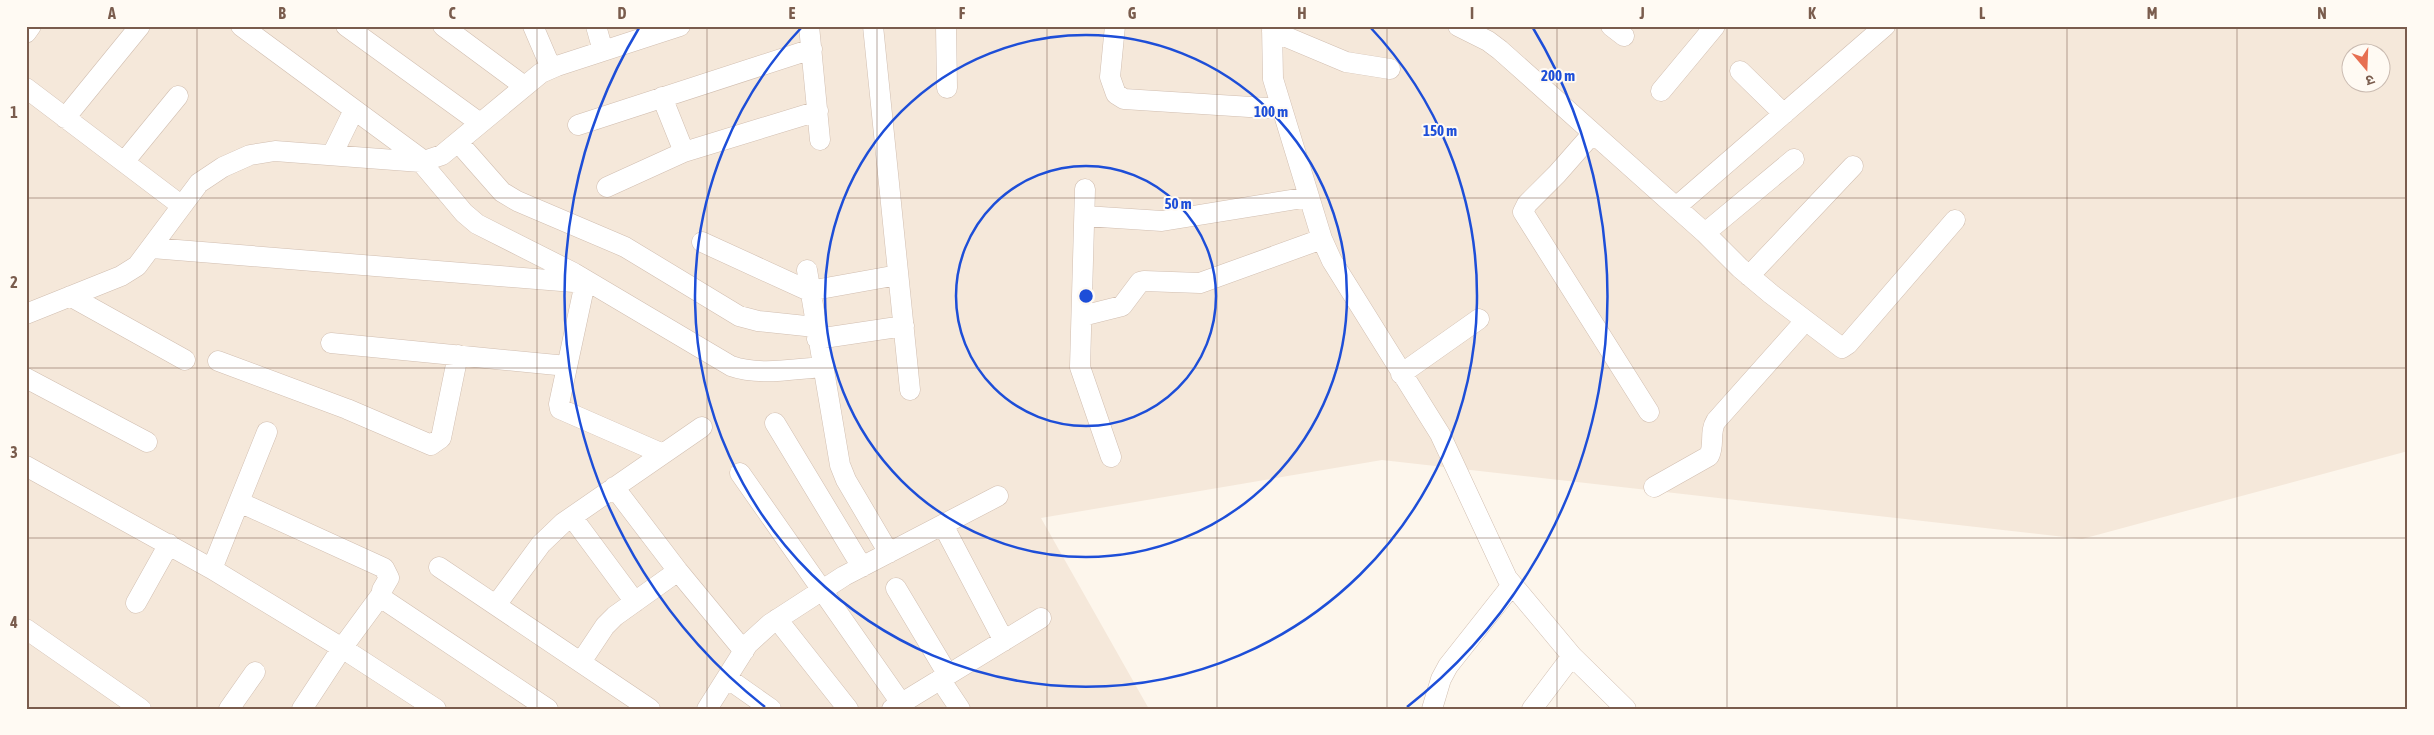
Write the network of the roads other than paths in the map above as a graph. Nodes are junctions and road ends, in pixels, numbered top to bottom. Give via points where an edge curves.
1 (31, 26) edge
2 (140, 26) edge
3 (242, 26) edge
4 (346, 26) edge
5 (443, 26) edge
6 (533, 26) edge
7 (596, 26) edge
8 (809, 26) edge
9 (873, 26) edge
10 (946, 26) edge
11 (1115, 26) edge
12 (1458, 26) edge
13 (1716, 26) edge
14 (1886, 26) edge
15 (667, 28) edge
16 (1272, 29) edge
17 (26, 33) edge
18 (812, 49) junction
19 (603, 51) junction
20 (551, 68) junction
21 (1390, 70) dead end
22 (1740, 71) dead end
23 (524, 86) junction
24 (26, 88) edge
25 (947, 88) dead end
26 (1660, 91) dead end
27 (178, 96) dead end
28 (662, 96) junction
29 (1282, 109) junction
30 (354, 110) junction
31 (818, 111) junction
32 (1784, 114) junction
33 (65, 118) junction
34 (480, 123) junction
35 (578, 125) dead end
36 (1593, 133) junction
37 (820, 140) dead end
38 (458, 142) junction
39 (684, 152) junction
40 (332, 155) junction
41 (1794, 159) dead end
42 (124, 162) junction
43 (422, 162) junction
44 (1853, 166) dead end
45 (607, 187) dead end
46 (1086, 189) dead end
47 (1309, 196) junction
48 (182, 206) junction
49 (1676, 208) junction
50 (1085, 216) junction
51 (1955, 220) dead end
52 (1705, 234) junction
53 (1322, 239) junction
54 (702, 242) dead end
55 (152, 248) junction
56 (807, 270) dead end
57 (898, 275) junction
58 (1749, 276) junction
59 (589, 283) junction
60 (809, 291) junction
61 (70, 296) junction
62 (26, 314) edge
63 (1082, 316) junction
64 (1479, 320) dead end
65 (1805, 321) junction
66 (904, 326) junction
67 (816, 333) junction
68 (331, 343) dead end
69 (458, 355) junction
70 (185, 360) dead end
71 (218, 361) dead end
72 (567, 366) junction
73 (822, 367) junction
74 (1402, 374) junction
75 (26, 378) edge
76 (910, 390) dead end
77 (1649, 412) dead end
78 (776, 423) dead end
79 (702, 427) dead end
80 (267, 432) dead end
81 (147, 442) dead end
82 (663, 454) junction
83 (1111, 457) dead end
84 (26, 466) edge
85 (740, 473) dead end
86 (614, 487) junction
87 (1654, 487) dead end
88 (998, 496) dead end
89 (239, 502) junction
90 (572, 517) junction
91 (943, 525) junction
92 (168, 544) junction
93 (889, 553) junction
94 (439, 567) dead end
95 (862, 567) junction
96 (212, 569) junction
97 (678, 571) junction
98 (1512, 585) junction
99 (896, 588) dead end
100 (822, 590) junction
101 (382, 595) junction
102 (136, 602) dead end
103 (635, 602) junction
104 (496, 605) junction
105 (1041, 618) dead end
106 (778, 619) junction
107 (26, 629) edge
108 (1004, 641) junction
109 (342, 648) junction
110 (744, 651) junction
111 (1572, 656) junction
112 (581, 662) junction
113 (255, 672) dead end
114 (944, 677) junction
115 (727, 678) junction
116 (897, 706) edge
117 (141, 709) edge
118 (229, 709) edge
119 (302, 709) edge
120 (436, 709) edge
121 (548, 709) edge
122 (650, 709) edge
123 (707, 709) edge
124 (771, 709) edge
125 (848, 709) edge
126 (960, 709) edge
127 (1432, 709) edge
128 (1532, 709) edge
129 (1626, 709) edge

1 - 17 street
2 - 33 street
3 - 30 street
4 - 34 street
5 - 23 street
6 - 20 street
7 - 19 street
8 - 18 street
9 - 57 street
10 - 25 street
11 - 29 street via 1110,77 1116,94 1124,99
12 - 36 street via 1500,50
13 - 26 street
14 - 32 street
15 - 19 street
16 - 21 street via 1346,62
16 - 29 street via 1273,79
18 - 28 street
18 - 31 street
19 - 20 street
20 - 23 street
22 - 32 street
23 - 34 street
24 - 33 street
27 - 42 street
28 - 35 street
28 - 39 street
29 - 47 street
30 - 40 street
30 - 43 street
31 - 37 street
31 - 39 street
32 - 49 street
33 - 42 street
34 - 38 street
36 - 49 street
36 - 77 street via 1523,212
38 - 43 street via 442,155
38 - 67 street via 491,181 510,196 625,247 739,316
39 - 45 street
40 - 43 street
40 - 48 street via 275,151 250,154 199,183
41 - 52 street
42 - 48 street
43 - 59 street via 477,224
44 - 58 street
46 - 50 street
47 - 50 street via 1162,221
47 - 53 street
48 - 55 street
49 - 52 street
50 - 63 street
51 - 65 street via 1846,347 1837,346
52 - 58 street
53 - 63 street via 1200,283 1140,282 1122,306
53 - 74 street via 1344,283
54 - 60 street
55 - 59 street
55 - 61 street via 137,266 121,276
56 - 60 street
57 - 60 street
57 - 66 street
58 - 65 street
59 - 72 street
59 - 73 street via 744,371
60 - 67 street
61 - 62 street
61 - 70 street
63 - 83 street via 1080,367
64 - 74 street
65 - 87 street via 1716,421 1709,456
66 - 67 street
66 - 76 street
67 - 73 street
68 - 69 street
69 - 71 street via 441,438 431,445 347,409
69 - 72 street
72 - 82 street via 558,404 563,412
73 - 93 street via 840,465
74 - 98 street via 1440,434 1499,566
75 - 81 street
78 - 95 street
79 - 82 street
80 - 89 street
82 - 86 street
84 - 92 street
85 - 100 street
86 - 90 street
86 - 97 street
88 - 91 street
89 - 96 street
89 - 101 street via 384,568 389,578
90 - 103 street
90 - 104 street via 541,544
91 - 93 street
91 - 108 street
92 - 96 street
92 - 102 street
93 - 95 street
94 - 104 street
95 - 100 street
96 - 109 street
97 - 103 street
97 - 110 street
98 - 111 street
98 - 127 street via 1448,666
99 - 114 street
100 - 106 street
100 - 116 street
101 - 109 street
101 - 121 street via 383,600
103 - 112 street via 605,626
104 - 112 street
105 - 108 street
106 - 110 street via 756,635
106 - 125 street
107 - 117 street
108 - 114 street
109 - 119 street
109 - 120 street
110 - 115 street
111 - 128 street
111 - 129 street
112 - 122 street
113 - 118 street
114 - 116 street
114 - 126 street
115 - 123 street
115 - 124 street

